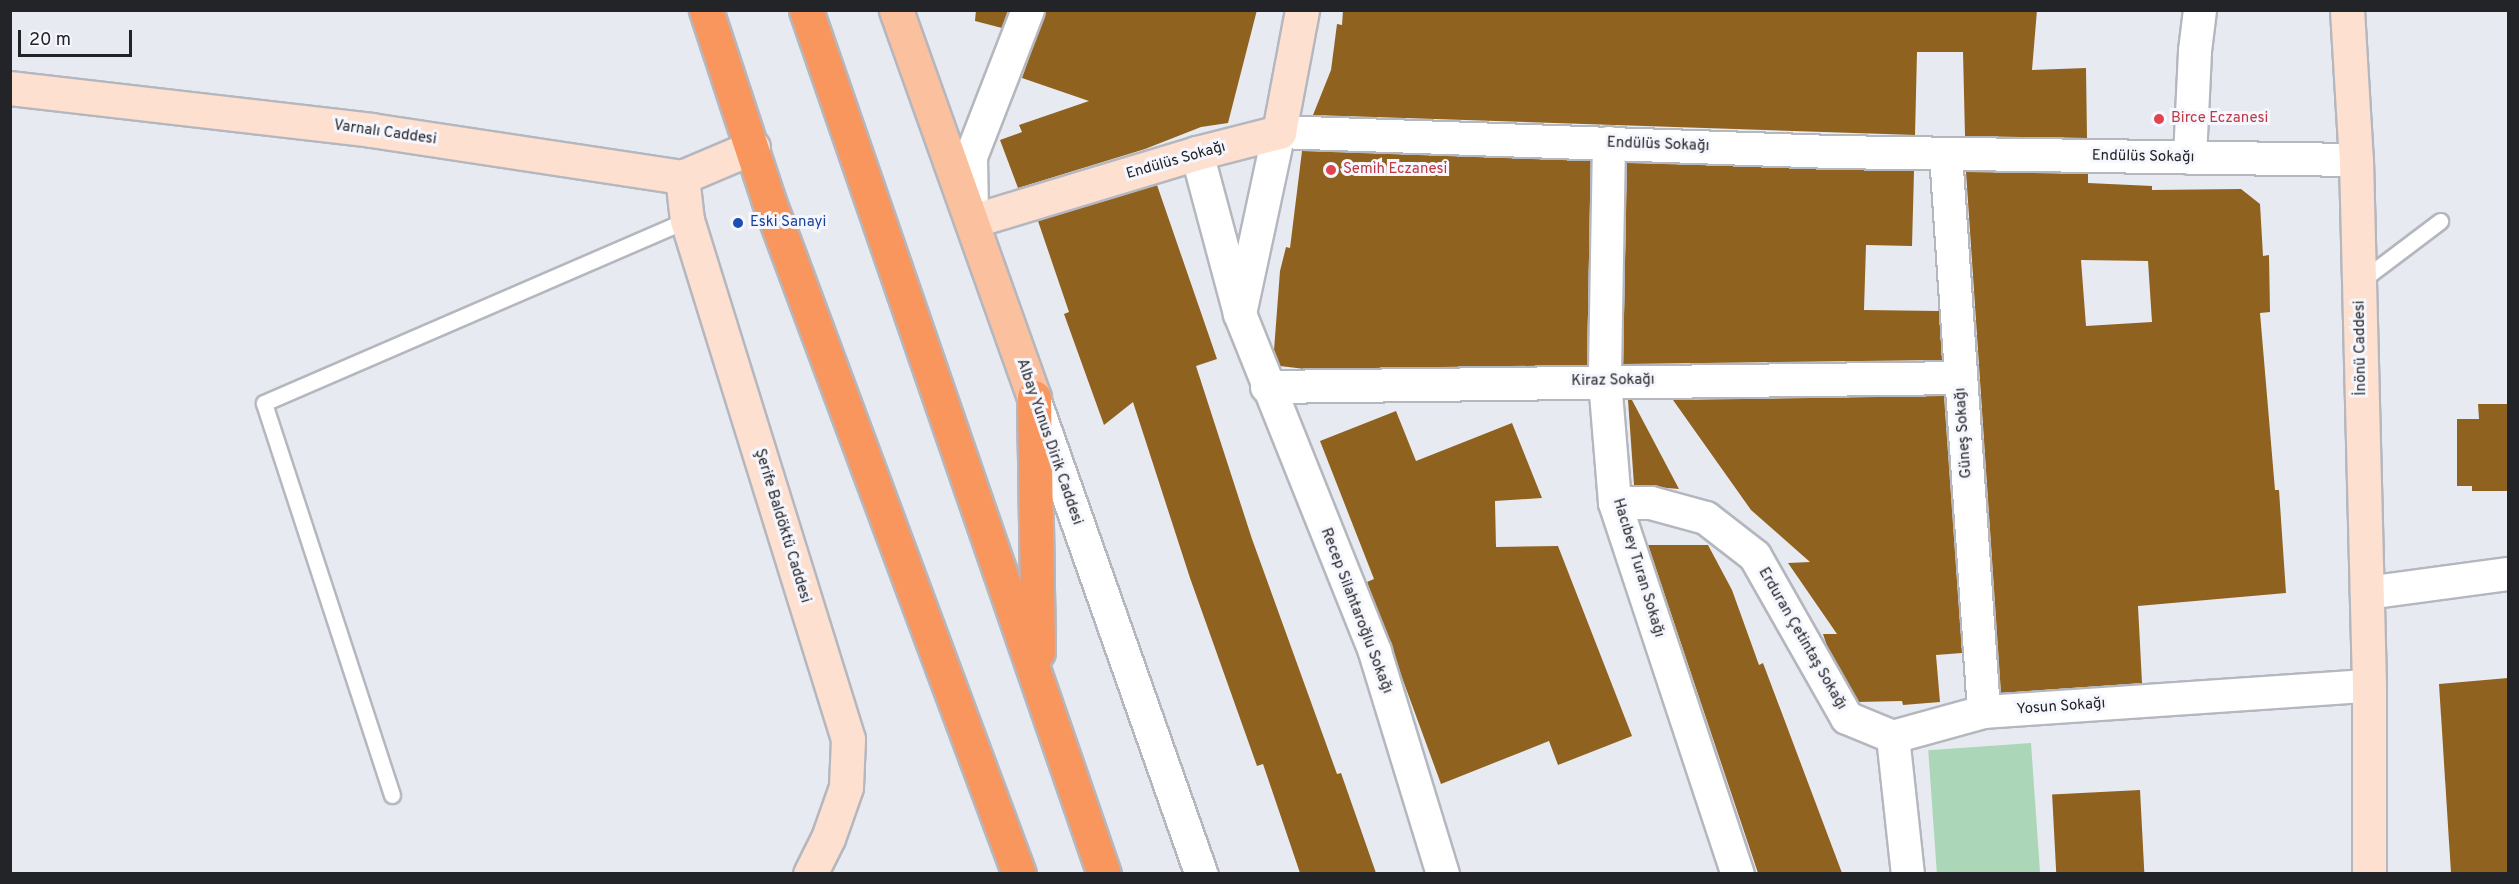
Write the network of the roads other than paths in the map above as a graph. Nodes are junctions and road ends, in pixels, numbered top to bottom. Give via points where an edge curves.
1 (705, 10) edge
2 (806, 10) edge
3 (1028, 10) edge
4 (1302, 10) edge
5 (2200, 10) edge
6 (2347, 10) edge
7 (905, 19) edge
8 (10, 88) edge
9 (1279, 132) junction
10 (1609, 143) junction
11 (753, 147) junction
12 (1197, 153) junction
13 (1946, 154) junction
14 (2190, 158) junction
15 (2356, 160) junction
16 (682, 177) junction
17 (687, 220) junction
18 (972, 221) junction
19 (2440, 221) dead end
20 (2359, 279) junction
21 (1240, 314) junction
22 (1960, 378) junction
23 (1605, 381) junction
24 (1267, 387) junction
25 (1034, 397) junction
26 (1615, 503) junction
27 (2508, 574) edge
28 (2367, 593) junction
29 (1038, 684) junction
30 (2369, 686) junction
31 (1984, 712) junction
32 (1893, 737) junction
33 (392, 795) dead end
34 (810, 873) edge
35 (1019, 873) edge
36 (1104, 873) edge
37 (1201, 873) edge
38 (1443, 873) edge
39 (1738, 873) edge
40 (1908, 873) edge
41 (2369, 873) edge
42 (2388, 873) edge

1 - 11 highway
2 - 29 highway
3 - 18 street via 971,157
4 - 9 main road
5 - 14 street
6 - 15 main road, İnönü Caddesi
7 - 18 main road, Albay Yunus Dirik Caddesi
8 - 16 main road, Varnalı Caddesi via 371,130
9 - 10 street, Endülüs Sokağı
9 - 12 main road, Endülüs Sokağı
9 - 21 street
10 - 13 street, Endülüs Sokağı
10 - 23 street, Hacıbey Turan Sokağı
11 - 16 main road
11 - 35 highway via 776,221
12 - 18 main road, Endülüs Sokağı
12 - 21 street
13 - 14 street, Endülüs Sokağı
13 - 22 street, Güneş Sokağı
14 - 15 street, Endülüs Sokağı
15 - 20 main road, İnönü Caddesi
16 - 17 main road, Şerife Baldöktü Caddesi
17 - 33 lane via 264,403
17 - 34 main road, Şerife Baldöktü Caddesi via 848,739 846,787 828,838
18 - 25 main road, Albay Yunus Dirik Caddesi
19 - 20 lane
20 - 28 main road, İnönü Caddesi
21 - 24 street, Recep Silahtaroğlu Sokağı
22 - 23 street, Kiraz Sokağı
22 - 31 street, Güneş Sokağı
23 - 24 street, Kiraz Sokağı
23 - 26 street, Hacıbey Turan Sokağı
24 - 38 street, Recep Silahtaroğlu Sokağı via 1375,652
25 - 29 highway
25 - 37 street, Albay Yunus Dirik Caddesi
26 - 32 street, Erduran Çetintaş Sokağı via 1651,503 1706,518 1755,556 1846,718
26 - 39 street, Hacıbey Turan Sokağı
27 - 28 street
28 - 30 main road, İnönü Caddesi
29 - 36 highway
30 - 31 street, Yosun Sokağı
30 - 41 main road, İnönü Caddesi
30 - 42 main road, İnönü Caddesi
31 - 32 street, Yosun Sokağı
32 - 40 street

